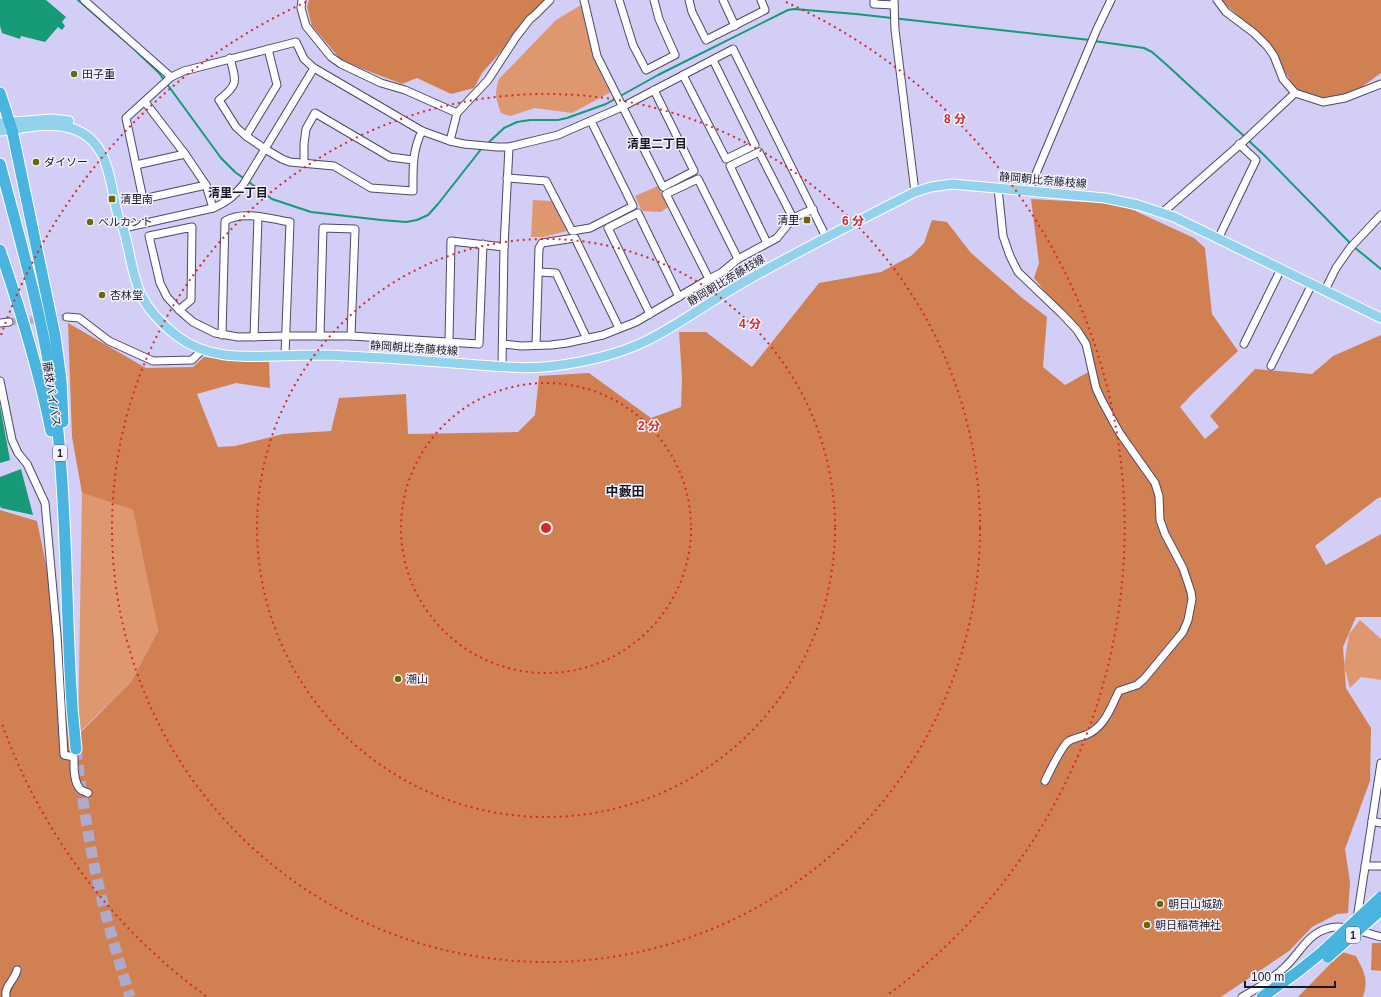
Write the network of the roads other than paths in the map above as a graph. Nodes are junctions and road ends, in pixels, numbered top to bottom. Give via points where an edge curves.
1 (84, 0) edge
2 (302, 0) edge
3 (550, 0) edge
4 (584, 0) edge
5 (619, 0) edge
6 (654, 0) edge
7 (689, 0) edge
8 (723, 0) edge
9 (761, 0) edge
10 (874, 0) edge
11 (1111, 0) edge
12 (1217, 0) edge
13 (894, 6) edge
14 (735, 26) junction
15 (268, 49) junction
16 (230, 58) junction
17 (713, 60) junction
18 (314, 68) junction
19 (683, 75) junction
20 (171, 77) junction
21 (1381, 84) edge
22 (654, 90) junction
23 (0, 93) edge
24 (1295, 93) junction
25 (145, 102) junction
26 (622, 107) junction
27 (457, 113) junction
28 (591, 121) junction
29 (7, 125) edge
30 (0, 131) edge
31 (422, 131) junction
32 (246, 136) junction
33 (450, 141) junction
34 (1242, 143) junction
35 (509, 147) junction
36 (265, 149) junction
37 (185, 154) junction
38 (413, 160) junction
39 (304, 163) junction
40 (0, 164) edge
41 (136, 165) junction
42 (507, 178) junction
43 (206, 185) junction
44 (998, 188) junction
45 (1029, 190) junction
46 (915, 192) junction
47 (212, 208) junction
48 (813, 209) junction
49 (1162, 214) junction
50 (1381, 216) edge
51 (258, 217) junction
52 (793, 218) junction
53 (124, 228) junction
54 (826, 237) junction
55 (1218, 239) junction
56 (767, 243) junction
57 (483, 244) junction
58 (504, 247) junction
59 (0, 250) edge
60 (738, 259) junction
61 (1281, 269) junction
62 (539, 272) junction
63 (709, 279) junction
64 (1312, 284) junction
65 (1325, 290) junction
66 (680, 297) junction
67 (179, 310) junction
68 (650, 314) junction
69 (67, 317) tunnel mouth
70 (1381, 318) edge
71 (9, 322) tunnel mouth
72 (0, 323) edge
73 (620, 328) junction
74 (222, 335) junction
75 (287, 336) junction
76 (320, 336) junction
77 (351, 336) junction
78 (254, 337) junction
79 (587, 339) junction
80 (449, 342) junction
81 (503, 344) junction
82 (1244, 344) dead end
83 (536, 345) junction
84 (202, 350) junction
85 (285, 356) junction
86 (502, 366) junction
87 (1271, 366) dead end
88 (0, 381) edge
89 (62, 490) junction
90 (66, 551) junction
91 (76, 749) tunnel mouth
92 (1381, 763) edge
93 (1045, 781) dead end
94 (88, 793) dead end
95 (1372, 821) junction
96 (1381, 823) edge
97 (1365, 866) junction
98 (1381, 866) edge
99 (1381, 898) edge
100 (1381, 910) edge
101 (1356, 931) junction
102 (1381, 937) edge
103 (1323, 956) junction
104 (17, 970) dead end
105 (6, 997) edge
106 (1242, 997) edge
107 (1262, 997) edge
108 (1275, 997) edge

1 - 20 street
2 - 27 street via 301,8 306,26 331,57 382,83 405,90
3 - 27 street via 530,19 488,80
4 - 26 street via 597,56
5 - 6 street via 633,45 646,70 675,55 659,19
7 - 14 street via 706,40
8 - 14 street
9 - 14 street via 765,10
10 - 13 street via 874,4
11 - 45 street
12 - 24 street via 1226,12 1267,46 1284,79
13 - 46 street
15 - 16 street
15 - 18 street via 296,42 304,59
15 - 32 street via 277,86
16 - 20 street
16 - 32 street via 235,76 234,85 219,100 236,127
17 - 19 street
17 - 19 street via 755,145 726,159
17 - 48 street via 733,49
18 - 31 street
18 - 36 street
19 - 22 street
20 - 25 street
21 - 24 street via 1345,98 1323,102
22 - 26 street
22 - 26 street via 694,171 663,187
23 - 29 highway, 1
24 - 34 street
25 - 37 street
25 - 41 street via 126,118
26 - 28 street
27 - 33 street
28 - 35 street via 558,135
28 - 42 street via 634,206 590,228 572,231 546,181
29 - 30 main road, 静岡朝比奈藤枝線
29 - 53 main road, 静岡朝比奈藤枝線 via 52,119 66,120 92,133 110,156
29 - 90 highway, 1 via 56,344 61,380 68,481
31 - 33 street
31 - 38 street via 416,143
32 - 36 street
33 - 35 street
34 - 49 street
34 - 55 street via 1256,160
35 - 42 street
36 - 39 street via 290,162
36 - 47 street via 233,197
37 - 41 street
37 - 43 street
38 - 39 street via 413,191 371,188 334,166
38 - 39 street via 390,157 315,113 306,129
40 - 89 highway, 藤枝バイパス / 1 via 28,272 50,373 58,431
41 - 43 street via 143,199
42 - 58 street
43 - 47 street
44 - 45 main road, 静岡朝比奈藤枝線
44 - 46 main road, 静岡朝比奈藤枝線 via 952,184
44 - 93 street via 1003,236 1010,256 1018,272 1062,314 1086,344 1096,388 1102,401 1119,432 1154,483 1159,496 1160,520 1183,568 1192,599 1188,620 1178,639 1144,679 1137,685 1119,691 1105,719 1095,730 1068,741
45 - 49 main road, 静岡朝比奈藤枝線 via 1105,198 1138,205
46 - 54 main road, 静岡朝比奈藤枝線
47 - 53 street
48 - 52 street
48 - 54 street
49 - 55 main road, 静岡朝比奈藤枝線 via 1174,217
50 - 65 street via 1350,248
51 - 74 street via 229,218 225,221
51 - 75 street via 290,222
51 - 78 street
52 - 56 street via 777,238
52 - 56 street via 759,152 730,166
53 - 84 main road, 静岡朝比奈藤枝線 via 142,296 164,326 180,339
54 - 86 main road, 静岡朝比奈藤枝線 via 741,284 664,331 629,348 606,356 551,366
55 - 61 main road, 静岡朝比奈藤枝線
56 - 60 street
57 - 58 street
57 - 80 street via 479,344
57 - 80 street via 451,241
58 - 81 street
59 - 89 highway, 1 via 41,385
60 - 63 street
60 - 63 street via 698,179 666,194
61 - 64 main road, 静岡朝比奈藤枝線
61 - 82 street
62 - 73 street via 539,248 542,243 575,238
62 - 79 street via 556,273
62 - 83 street
63 - 66 street
64 - 65 main road, 静岡朝比奈藤枝線
64 - 87 street
65 - 70 main road, 静岡朝比奈藤枝線
66 - 68 street
66 - 68 street via 638,213 608,228
67 - 67 street via 167,297 160,283 148,236 192,228 191,300
67 - 74 street via 193,322
68 - 73 street
69 - 84 street via 79,318 109,341 153,361 192,360
71 - 72 street
73 - 79 street
74 - 78 street
75 - 76 street
75 - 78 street
75 - 85 street
76 - 77 street
76 - 77 street via 323,228 355,229
77 - 80 street
79 - 83 street
81 - 83 street
81 - 86 street
84 - 85 main road, 静岡朝比奈藤枝線 via 228,356
85 - 86 main road, 静岡朝比奈藤枝線 via 326,355
88 - 94 street via 12,440 27,464 45,504 57,635 64,755 74,757 77,784
89 - 90 highway, 藤枝バイパス / 1
90 - 91 highway, 藤枝バイパス / 1 via 70,671
92 - 95 street
95 - 96 street
95 - 97 street
97 - 98 street
97 - 101 street
99 - 103 highway, bridge
100 - 103 highway, 1, bridge
101 - 102 street
101 - 106 street via 1338,927 1323,929 1302,946 1285,967
103 - 107 highway
103 - 108 highway, 1 via 1301,979
104 - 105 street via 7,988

